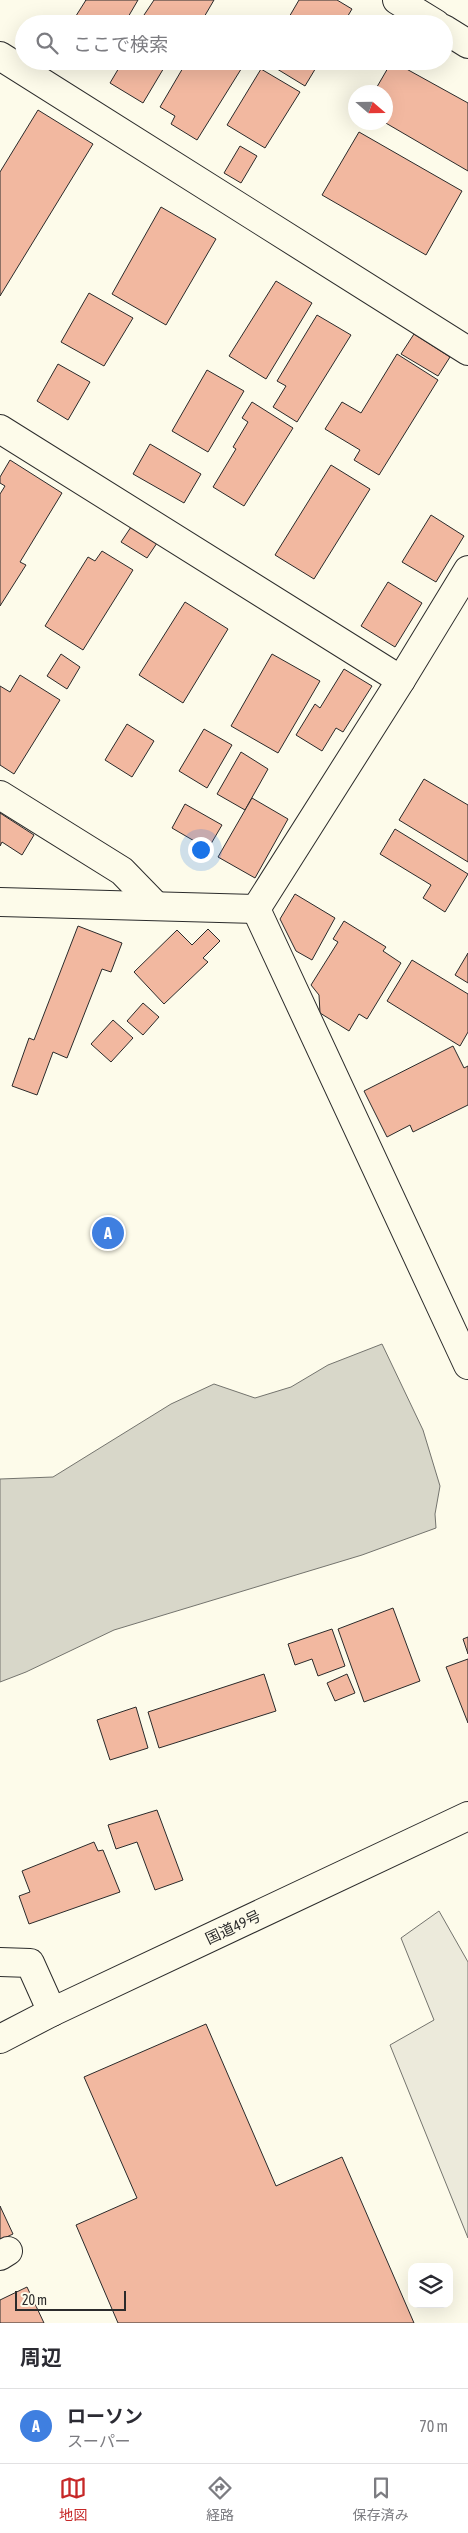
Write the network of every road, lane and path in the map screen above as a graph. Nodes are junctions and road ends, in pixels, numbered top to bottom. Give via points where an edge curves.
1 (397, 0) edge
2 (421, 15) edge
3 (453, 35) edge
4 (468, 44) edge
5 (0, 56) edge
6 (15, 65) edge
7 (22, 70) edge
8 (468, 351) edge
9 (0, 429) edge
10 (468, 570) edge
11 (401, 680) junction
12 (0, 795) edge
13 (0, 902) edge
14 (156, 906) junction
15 (256, 909) junction
16 (468, 1365) edge
17 (468, 1816) edge
18 (0, 1962) edge
19 (52, 2012) junction
20 (0, 2039) edge

1 - 2 main road
3 - 4 main road
5 - 6 main road
7 - 8 main road
9 - 11 main road
10 - 11 main road
11 - 15 main road
12 - 14 main road via 122,871
13 - 14 main road
14 - 15 main road
15 - 16 main road
17 - 19 main road, 国道49号
18 - 19 main road via 30,1963
19 - 20 main road, 国道49号

